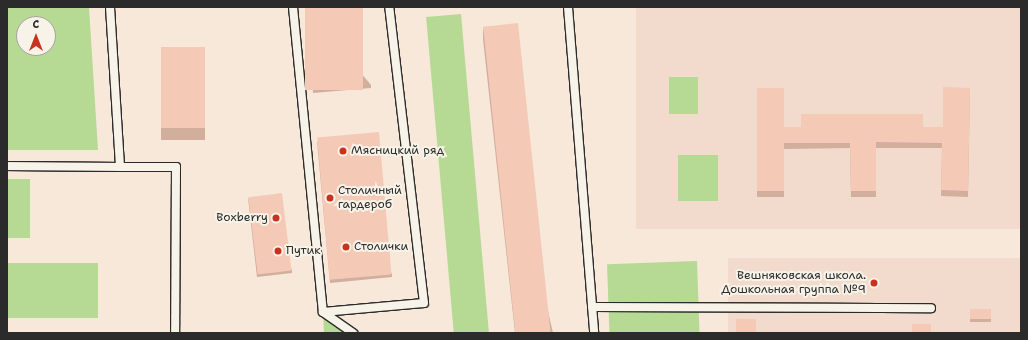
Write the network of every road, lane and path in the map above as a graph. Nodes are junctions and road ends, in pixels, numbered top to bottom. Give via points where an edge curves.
1 (110, 7) edge
2 (293, 7) edge
3 (389, 7) edge
4 (568, 7) edge
5 (7, 166) edge
6 (120, 167) junction
7 (592, 307) junction
8 (932, 308) dead end
9 (323, 312) junction
10 (175, 333) edge
11 (353, 333) edge
12 (594, 333) edge

1 - 6 lane
2 - 9 lane
3 - 9 lane via 424,303
4 - 7 lane
5 - 6 lane
6 - 10 lane via 176,167
7 - 8 lane
7 - 12 lane
9 - 11 lane

